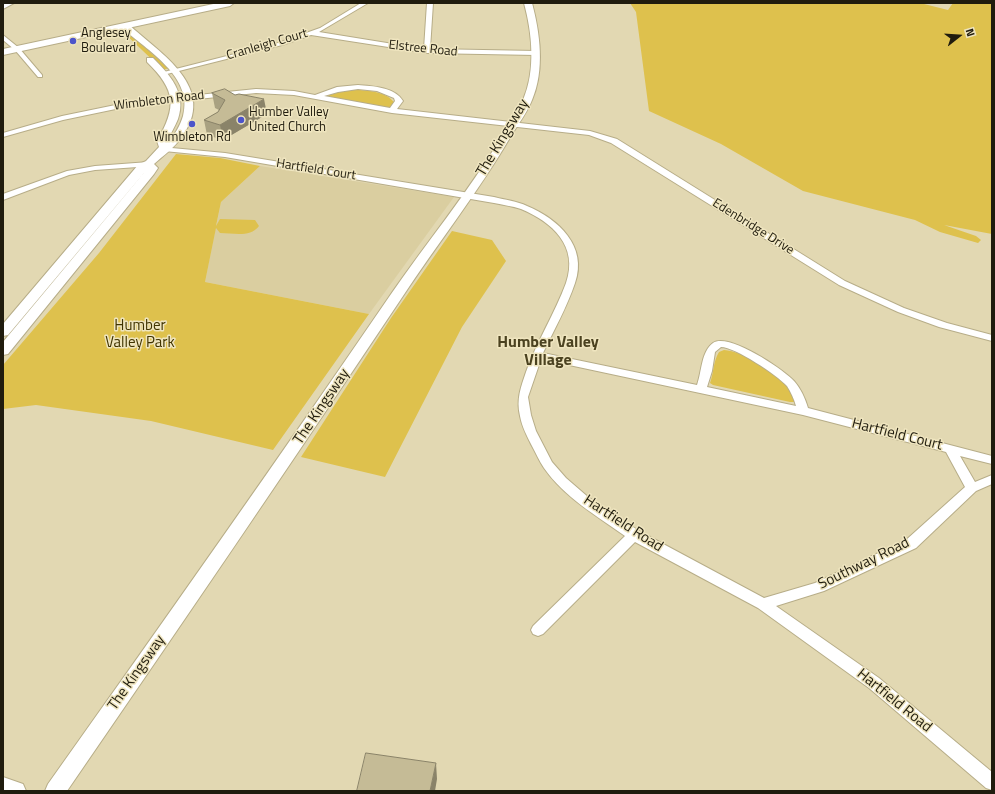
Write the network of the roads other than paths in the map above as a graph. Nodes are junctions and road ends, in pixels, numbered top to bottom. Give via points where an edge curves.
1 (11, 3) edge
2 (230, 3) edge
3 (365, 3) edge
4 (430, 3) edge
5 (528, 3) edge
6 (3, 7) edge
7 (125, 26) junction
8 (114, 28) junction
9 (311, 33) junction
10 (3, 37) edge
11 (17, 49) junction
12 (427, 51) junction
13 (3, 52) edge
14 (536, 53) junction
15 (174, 70) junction
16 (163, 73) junction
17 (40, 76) dead end
18 (191, 97) junction
19 (317, 97) junction
20 (177, 98) junction
21 (392, 111) junction
22 (514, 123) junction
23 (3, 134) edge
24 (165, 148) junction
25 (149, 164) junction
26 (468, 195) junction
27 (3, 197) edge
28 (3, 332) edge
29 (992, 338) edge
30 (3, 351) edge
31 (537, 355) junction
32 (701, 390) junction
33 (803, 411) junction
34 (950, 449) junction
35 (992, 460) edge
36 (992, 479) edge
37 (972, 488) junction
38 (634, 535) junction
39 (763, 604) junction
40 (538, 630) dead end
41 (992, 782) edge
42 (3, 787) edge
43 (16, 791) edge
44 (55, 791) edge

1 - 6 street
2 - 7 main road
3 - 9 street, Cranleigh Court
4 - 12 street
5 - 14 street, The Kingsway
7 - 8 main road
7 - 15 street
8 - 11 main road
8 - 16 street
9 - 12 street, Elstree Road
9 - 15 street, Cranleigh Court via 280,44
10 - 11 street
11 - 13 main road
11 - 17 street
12 - 14 street, Elstree Road
14 - 22 street, The Kingsway via 530,94
15 - 16 street, Cranleigh Court
15 - 18 street
16 - 20 street
18 - 19 street, Wimbleton Road via 256,91
18 - 20 street, Wimbleton Road
18 - 24 street via 188,118 181,132 174,142
19 - 21 street, Wimbleton Road
19 - 21 street, Wimbleton Road via 340,89 365,88 397,97 399,101
20 - 23 street, Wimbleton Road via 96,110
20 - 24 street via 175,118 162,142
21 - 22 street, Wimbleton Road
22 - 26 street, The Kingsway
22 - 29 street, Edenbridge Drive via 590,133 614,141 842,283 908,312 949,327
24 - 25 street
24 - 26 street, Hartfield Court via 225,155
25 - 27 street via 74,171
25 - 28 street via 135,174
25 - 30 street via 153,168 150,172
26 - 31 street, Hartfield Road via 507,202 535,212 560,230 572,251 574,260 571,282
26 - 44 street, The Kingsway
31 - 32 street, Hartfield Court
31 - 38 street, Hartfield Road via 523,397 525,415 538,448 562,481
32 - 33 street, Hartfield Court
32 - 33 street via 710,351 718,344 726,344 783,375 797,390
33 - 34 street, Hartfield Court
34 - 35 street, Hartfield Court
34 - 37 street
36 - 37 street, Southway Road
37 - 39 street, Southway Road via 911,544 819,587
38 - 39 street, Hartfield Road
38 - 40 street
39 - 41 street, Hartfield Road via 874,683
42 - 43 street

